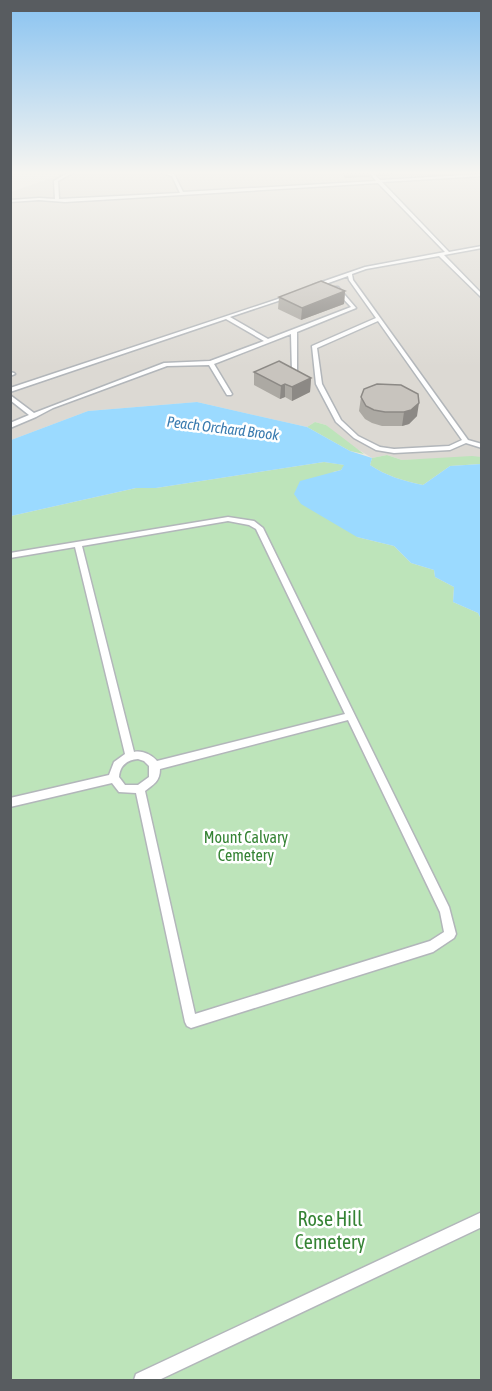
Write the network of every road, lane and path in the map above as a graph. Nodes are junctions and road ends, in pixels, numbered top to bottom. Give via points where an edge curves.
1 (432, 237) edge
2 (482, 247) edge
3 (448, 253) junction
4 (440, 254) junction
5 (350, 273) junction
6 (330, 281) junction
7 (309, 288) edge
8 (299, 292) edge
9 (482, 297) edge
10 (225, 317) junction
11 (379, 319) junction
12 (294, 332) junction
13 (268, 341) junction
14 (211, 363) junction
15 (295, 373) edge
16 (10, 390) edge
17 (229, 394) dead end
18 (10, 397) edge
19 (34, 416) junction
20 (10, 426) edge
21 (466, 441) junction
22 (482, 446) edge
23 (78, 545) junction
24 (10, 556) edge
25 (351, 716) junction
26 (130, 756) junction
27 (155, 766) junction
28 (114, 778) junction
29 (140, 789) junction
30 (10, 803) edge
31 (482, 1219) edge
32 (144, 1380) edge

1 - 3 lane
2 - 3 lane
3 - 4 lane
4 - 5 lane
4 - 9 lane
5 - 6 lane
5 - 11 lane
6 - 7 lane
6 - 12 lane via 354,308
8 - 10 lane
10 - 13 lane
10 - 16 lane
11 - 21 lane
11 - 21 lane via 314,347 319,384 338,421 378,450 450,448
12 - 13 lane
12 - 15 lane
13 - 14 lane
14 - 17 lane
14 - 19 lane via 166,364
18 - 19 lane
19 - 20 lane
21 - 22 lane
23 - 24 lane
23 - 25 lane via 228,519 259,528
23 - 26 lane
25 - 27 lane
25 - 29 lane via 445,911 450,934 433,946 191,1022
26 - 27 lane via 146,756
26 - 28 lane via 117,765
27 - 29 lane via 153,780
28 - 29 lane via 123,789
28 - 30 lane
31 - 32 lane

